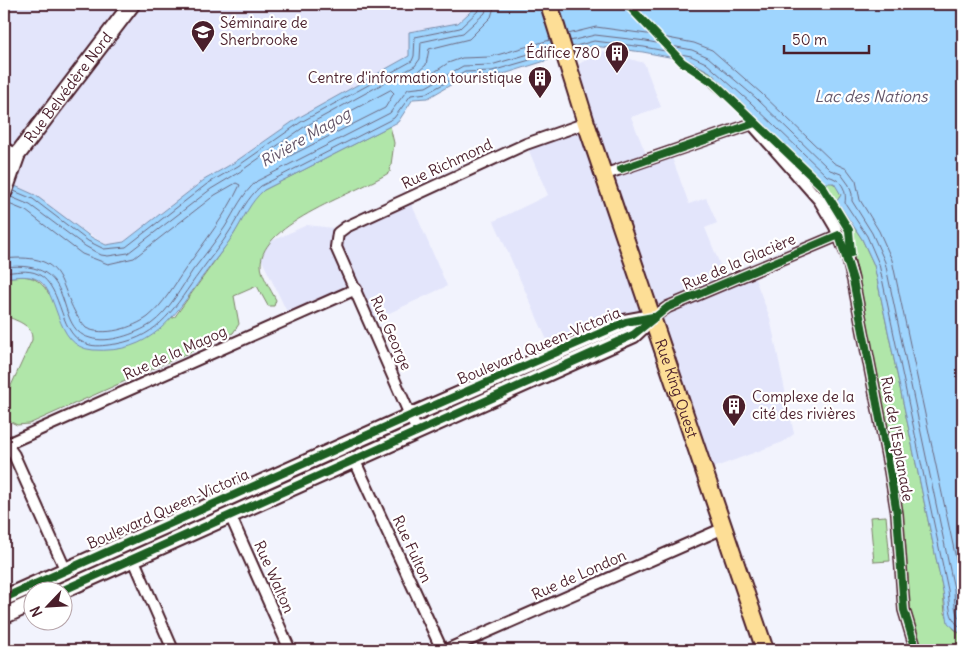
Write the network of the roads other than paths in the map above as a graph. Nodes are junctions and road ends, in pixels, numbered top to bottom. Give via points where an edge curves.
1 (132, 4) edge
2 (549, 4) edge
3 (586, 123) junction
4 (4, 148) edge
5 (18, 155) junction
6 (603, 175) junction
7 (4, 192) edge
8 (839, 235) junction
9 (336, 247) joint
10 (356, 289) junction
11 (653, 318) junction
12 (410, 416) junction
13 (417, 431) junction
14 (6, 443) edge
15 (354, 459) junction
16 (230, 515) junction
17 (724, 528) junction
18 (133, 558) junction
19 (66, 571) junction
20 (72, 586) edge
21 (4, 598) edge
22 (22, 608) edge
23 (4, 616) edge
24 (173, 650) edge
25 (290, 650) edge
26 (444, 650) edge
27 (765, 650) edge
28 (916, 650) edge

1 - 5 street, Rue Belvédère Nord
2 - 3 main road, Rue King Ouest
3 - 6 main road, Rue King Ouest
3 - 9 street, Rue Richmond via 526,144 346,227 338,233
4 - 5 street
5 - 7 street, Rue Belvédère Nord
6 - 8 street, Rue de l'Esplanade via 752,124 807,185
6 - 11 main road, Rue King Ouest
8 - 11 street, Rue de la Glacière via 668,307
8 - 28 street, Rue de l'Esplanade via 854,280 888,462 904,610
9 - 10 street, Rue George
10 - 12 street, Rue George
10 - 14 street, Rue de la Magog
11 - 12 street, Boulevard Queen-Victoria via 626,322
11 - 13 street, Boulevard Queen-Victoria via 633,335
11 - 17 main road, Rue King Ouest
12 - 13 street, Rue George
12 - 19 street, Boulevard Queen-Victoria
13 - 15 street, Boulevard Queen-Victoria
14 - 19 street
15 - 16 street, Boulevard Queen-Victoria
15 - 26 street, Rue Fulton
16 - 18 street, Boulevard Queen-Victoria
16 - 25 street, Rue Walton
17 - 26 street, Rue de London
17 - 27 main road, Rue King Ouest
18 - 20 street, Boulevard Queen-Victoria
18 - 24 street
19 - 21 street, Boulevard Queen-Victoria
22 - 23 street

